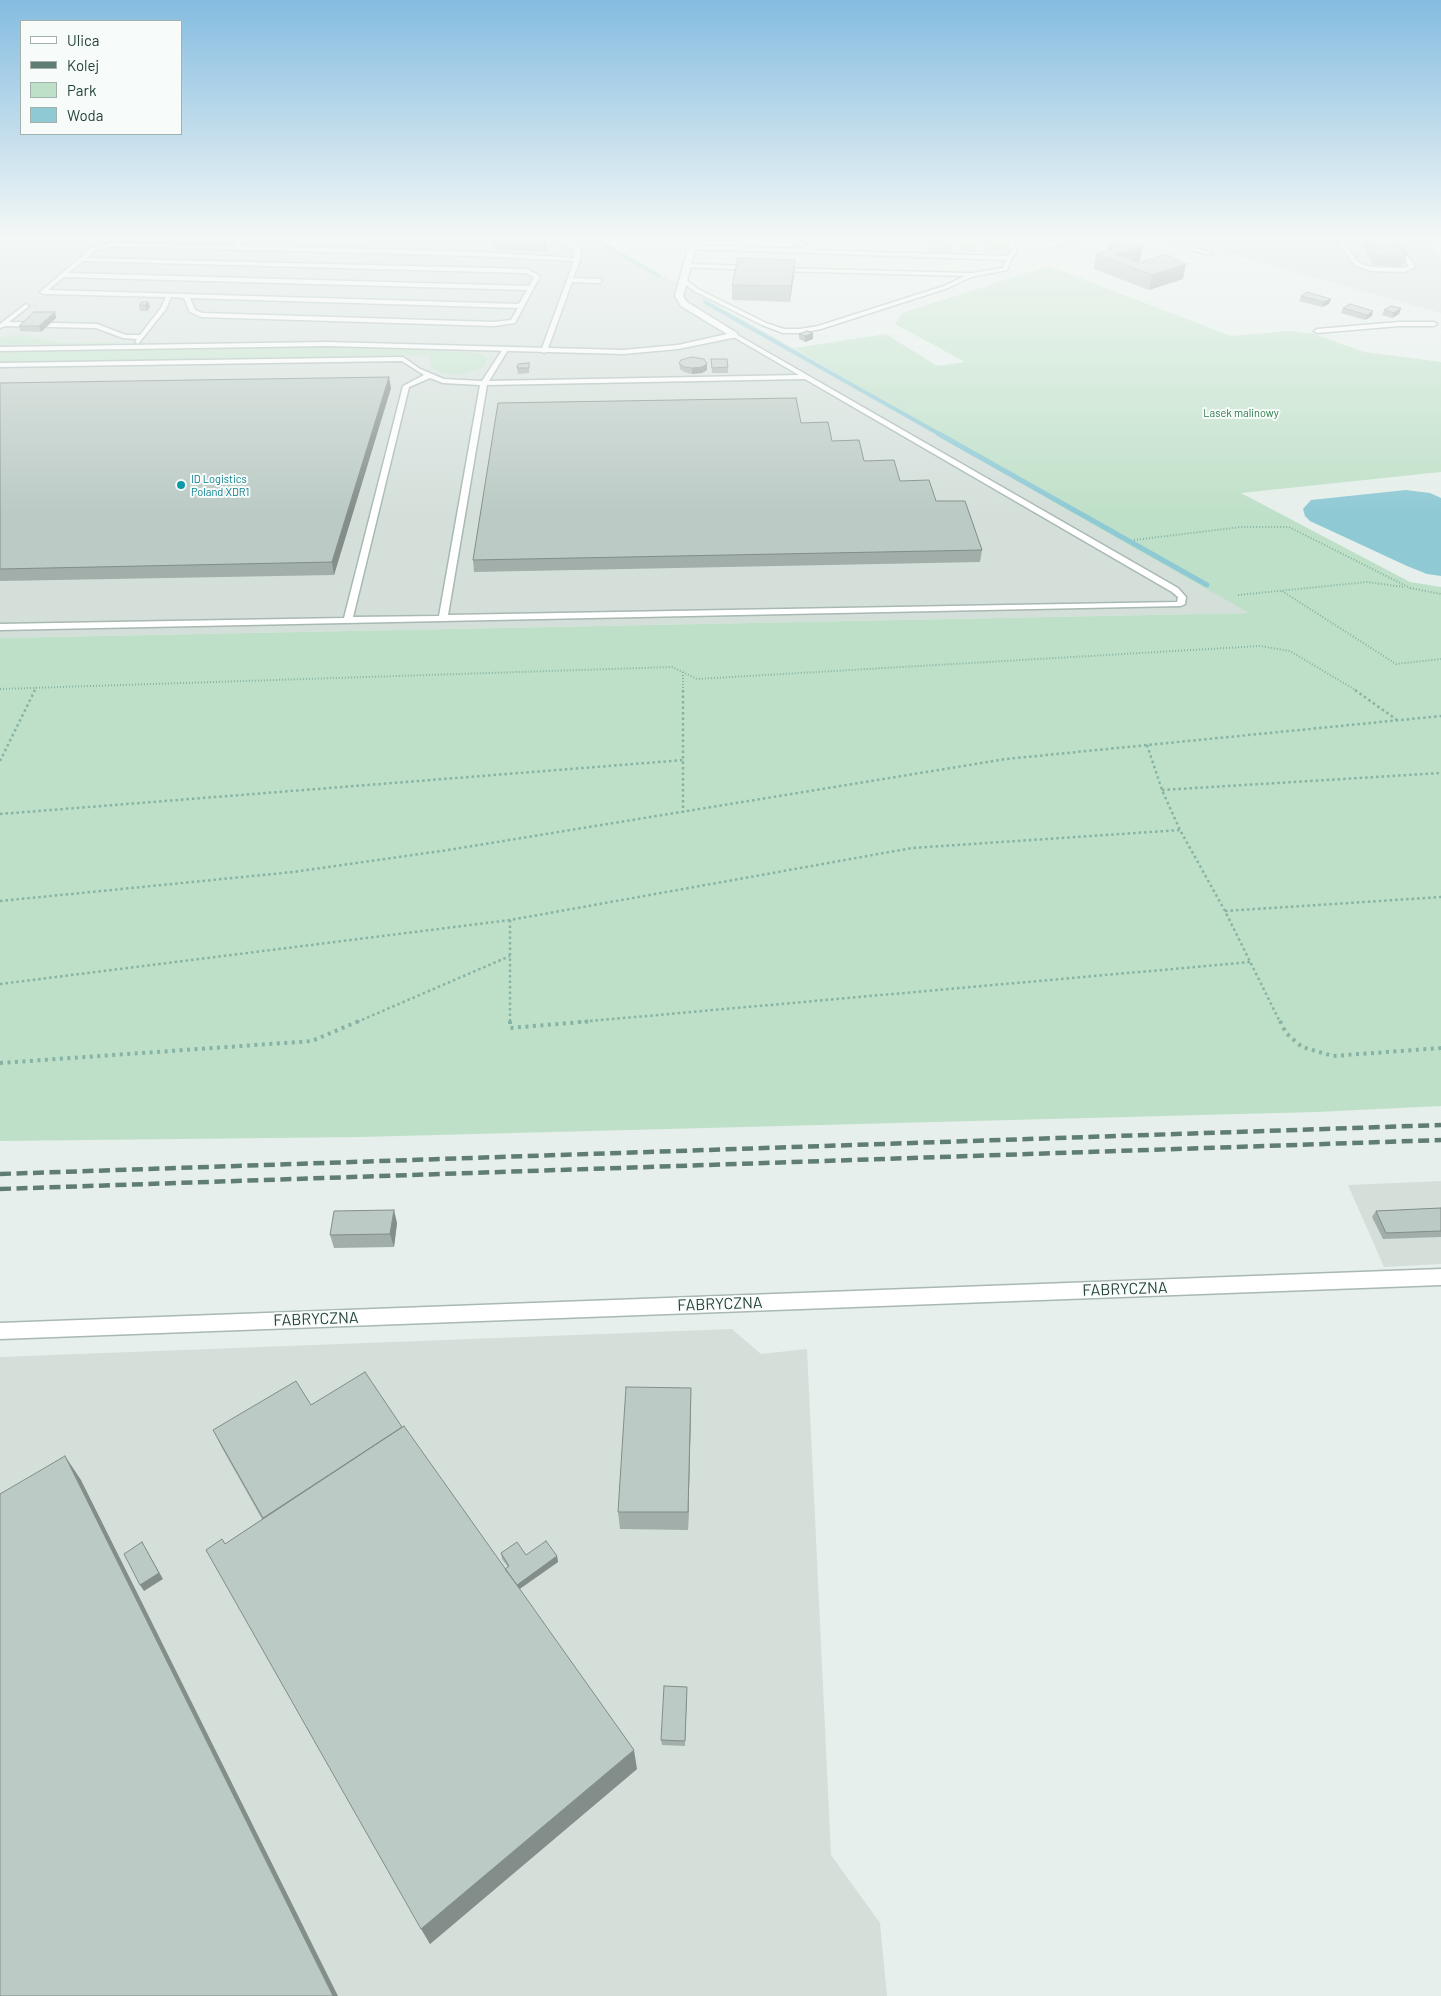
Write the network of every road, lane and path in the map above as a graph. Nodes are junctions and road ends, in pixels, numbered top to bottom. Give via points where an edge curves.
1 (105, 329) edge
2 (147, 329) edge
3 (552, 329) edge
4 (725, 329) edge
5 (778, 329) edge
6 (812, 329) edge
7 (1341, 329) edge
8 (1317, 331) dead end
9 (734, 335) junction
10 (141, 337) junction
11 (135, 346) junction
12 (0, 349) edge
13 (505, 350) junction
14 (544, 351) junction
15 (0, 365) edge
16 (430, 375) junction
17 (808, 377) junction
18 (484, 383) junction
19 (1134, 540) dead end
20 (1410, 588) junction
21 (1282, 590) junction
22 (1441, 594) edge
23 (1238, 595) dead end
24 (443, 618) junction
25 (348, 620) junction
26 (0, 627) edge
27 (1441, 660) edge
28 (683, 672) junction
29 (36, 688) junction
30 (0, 689) edge
31 (1441, 716) edge
32 (1397, 720) junction
33 (1147, 745) junction
34 (684, 760) junction
35 (0, 761) edge
36 (1441, 773) edge
37 (1162, 790) junction
38 (683, 813) junction
39 (0, 814) edge
40 (1180, 830) junction
41 (1441, 897) edge
42 (0, 901) edge
43 (1225, 911) junction
44 (510, 920) junction
45 (510, 956) junction
46 (1251, 962) junction
47 (0, 984) edge
48 (1441, 1048) edge
49 (0, 1063) edge
50 (1441, 1277) edge
51 (0, 1331) edge

1 - 10 lane via 125,337
2 - 10 lane
3 - 14 lane
4 - 9 street
5 - 6 lane
7 - 8 lane
9 - 14 street via 678,347 623,352
9 - 17 lane
10 - 11 lane
11 - 12 street
11 - 13 street via 327,344
13 - 14 street
13 - 18 lane
15 - 16 lane via 403,358
16 - 18 lane via 443,381
16 - 25 lane via 406,386
17 - 18 lane
17 - 24 lane via 1175,590 1182,597 1181,604
18 - 24 lane
19 - 20 path via 1241,527 1278,526 1289,528
20 - 21 path via 1367,582
20 - 22 path
21 - 23 path
21 - 27 path via 1396,664
24 - 25 lane
25 - 26 lane
28 - 29 path via 672,667
28 - 32 path via 697,679 1260,646 1290,651
28 - 34 path
29 - 30 path
29 - 35 path
31 - 32 path
32 - 33 path
33 - 37 path
33 - 38 path via 1006,759
34 - 38 path
34 - 39 path
36 - 37 path
37 - 40 path
38 - 42 path via 294,872
40 - 43 path
40 - 44 path via 912,848
41 - 43 path
43 - 46 path
44 - 45 path
44 - 47 path
45 - 46 path via 510,1028
45 - 49 path via 312,1041
46 - 48 path via 1286,1033 1302,1047 1333,1056
50 - 51 street, FABRYCZNA

